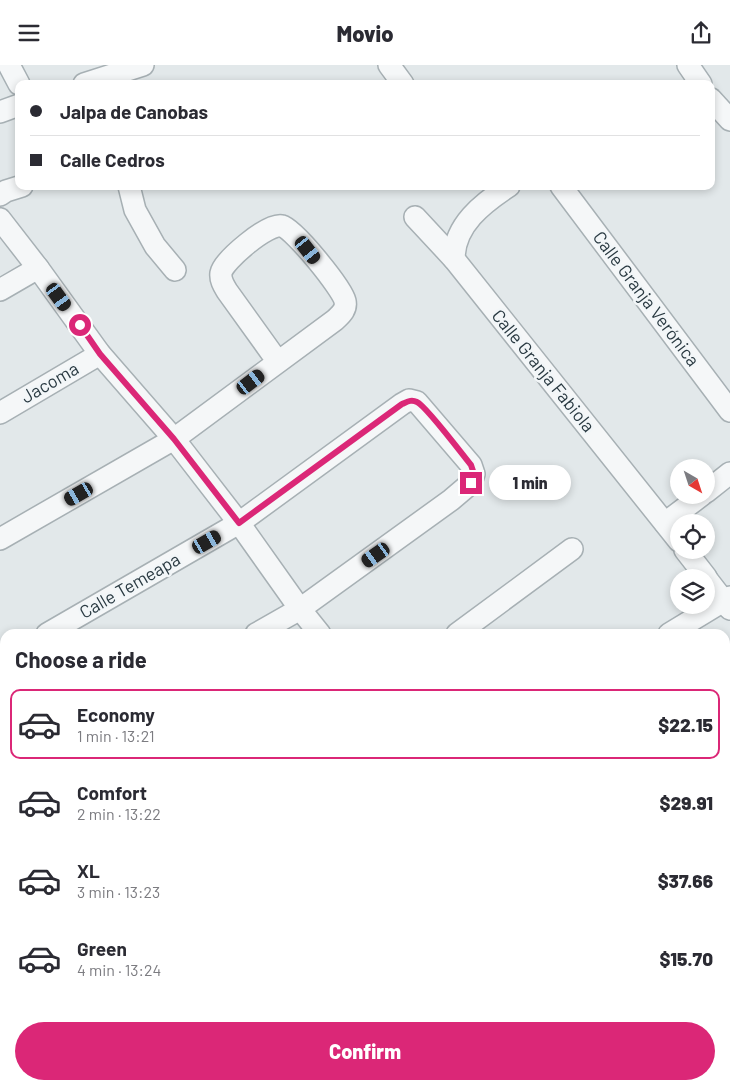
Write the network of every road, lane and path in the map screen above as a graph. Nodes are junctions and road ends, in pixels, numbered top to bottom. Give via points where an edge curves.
1 (9, 65) edge
2 (143, 65) edge
3 (388, 65) edge
4 (688, 65) edge
5 (17, 80) edge
6 (96, 80) edge
7 (400, 80) edge
8 (698, 80) edge
9 (715, 103) edge
10 (15, 106) edge
11 (0, 112) edge
12 (730, 120) edge
13 (15, 188) edge
14 (130, 190) edge
15 (564, 190) edge
16 (486, 192) edge
17 (0, 195) edge
18 (416, 217) dead end
19 (0, 219) edge
20 (454, 259) junction
21 (38, 268) junction
22 (175, 270) dead end
23 (0, 290) edge
24 (100, 354) junction
25 (278, 362) junction
26 (730, 411) edge
27 (0, 413) edge
28 (174, 439) junction
29 (730, 473) edge
30 (715, 485) edge
31 (690, 504) edge
32 (239, 523) junction
33 (665, 523) junction
34 (670, 529) edge
35 (0, 539) edge
36 (572, 549) dead end
37 (715, 588) edge
38 (728, 602) edge
39 (300, 609) junction
40 (57, 629) edge
41 (265, 629) edge
42 (316, 629) edge
43 (464, 629) edge
44 (678, 629) edge

1 - 5 street
2 - 6 street
3 - 7 street
4 - 8 street
9 - 12 street
10 - 11 street
13 - 17 street
14 - 22 street via 135,210 155,246
15 - 26 street, Calle Granja Verónica
16 - 20 street via 457,237
18 - 20 street, Calle Granja Fabiola
19 - 21 street
20 - 33 street, Calle Granja Fabiola
21 - 23 street
21 - 24 street
24 - 27 street, Jacoma
24 - 28 street
25 - 25 street via 222,284 220,275 223,266 260,233 280,225 298,237 346,302 344,311 334,320
25 - 28 street
28 - 32 street
28 - 35 street
29 - 30 street
31 - 33 street
32 - 39 street
32 - 39 street, Calle Temeapa via 409,401 417,402 427,411 471,465 474,474 463,491
32 - 40 street, Calle Temeapa
33 - 34 street, Calle Granja Fabiola
36 - 43 street
37 - 38 street
38 - 44 street
39 - 41 street
39 - 42 street

